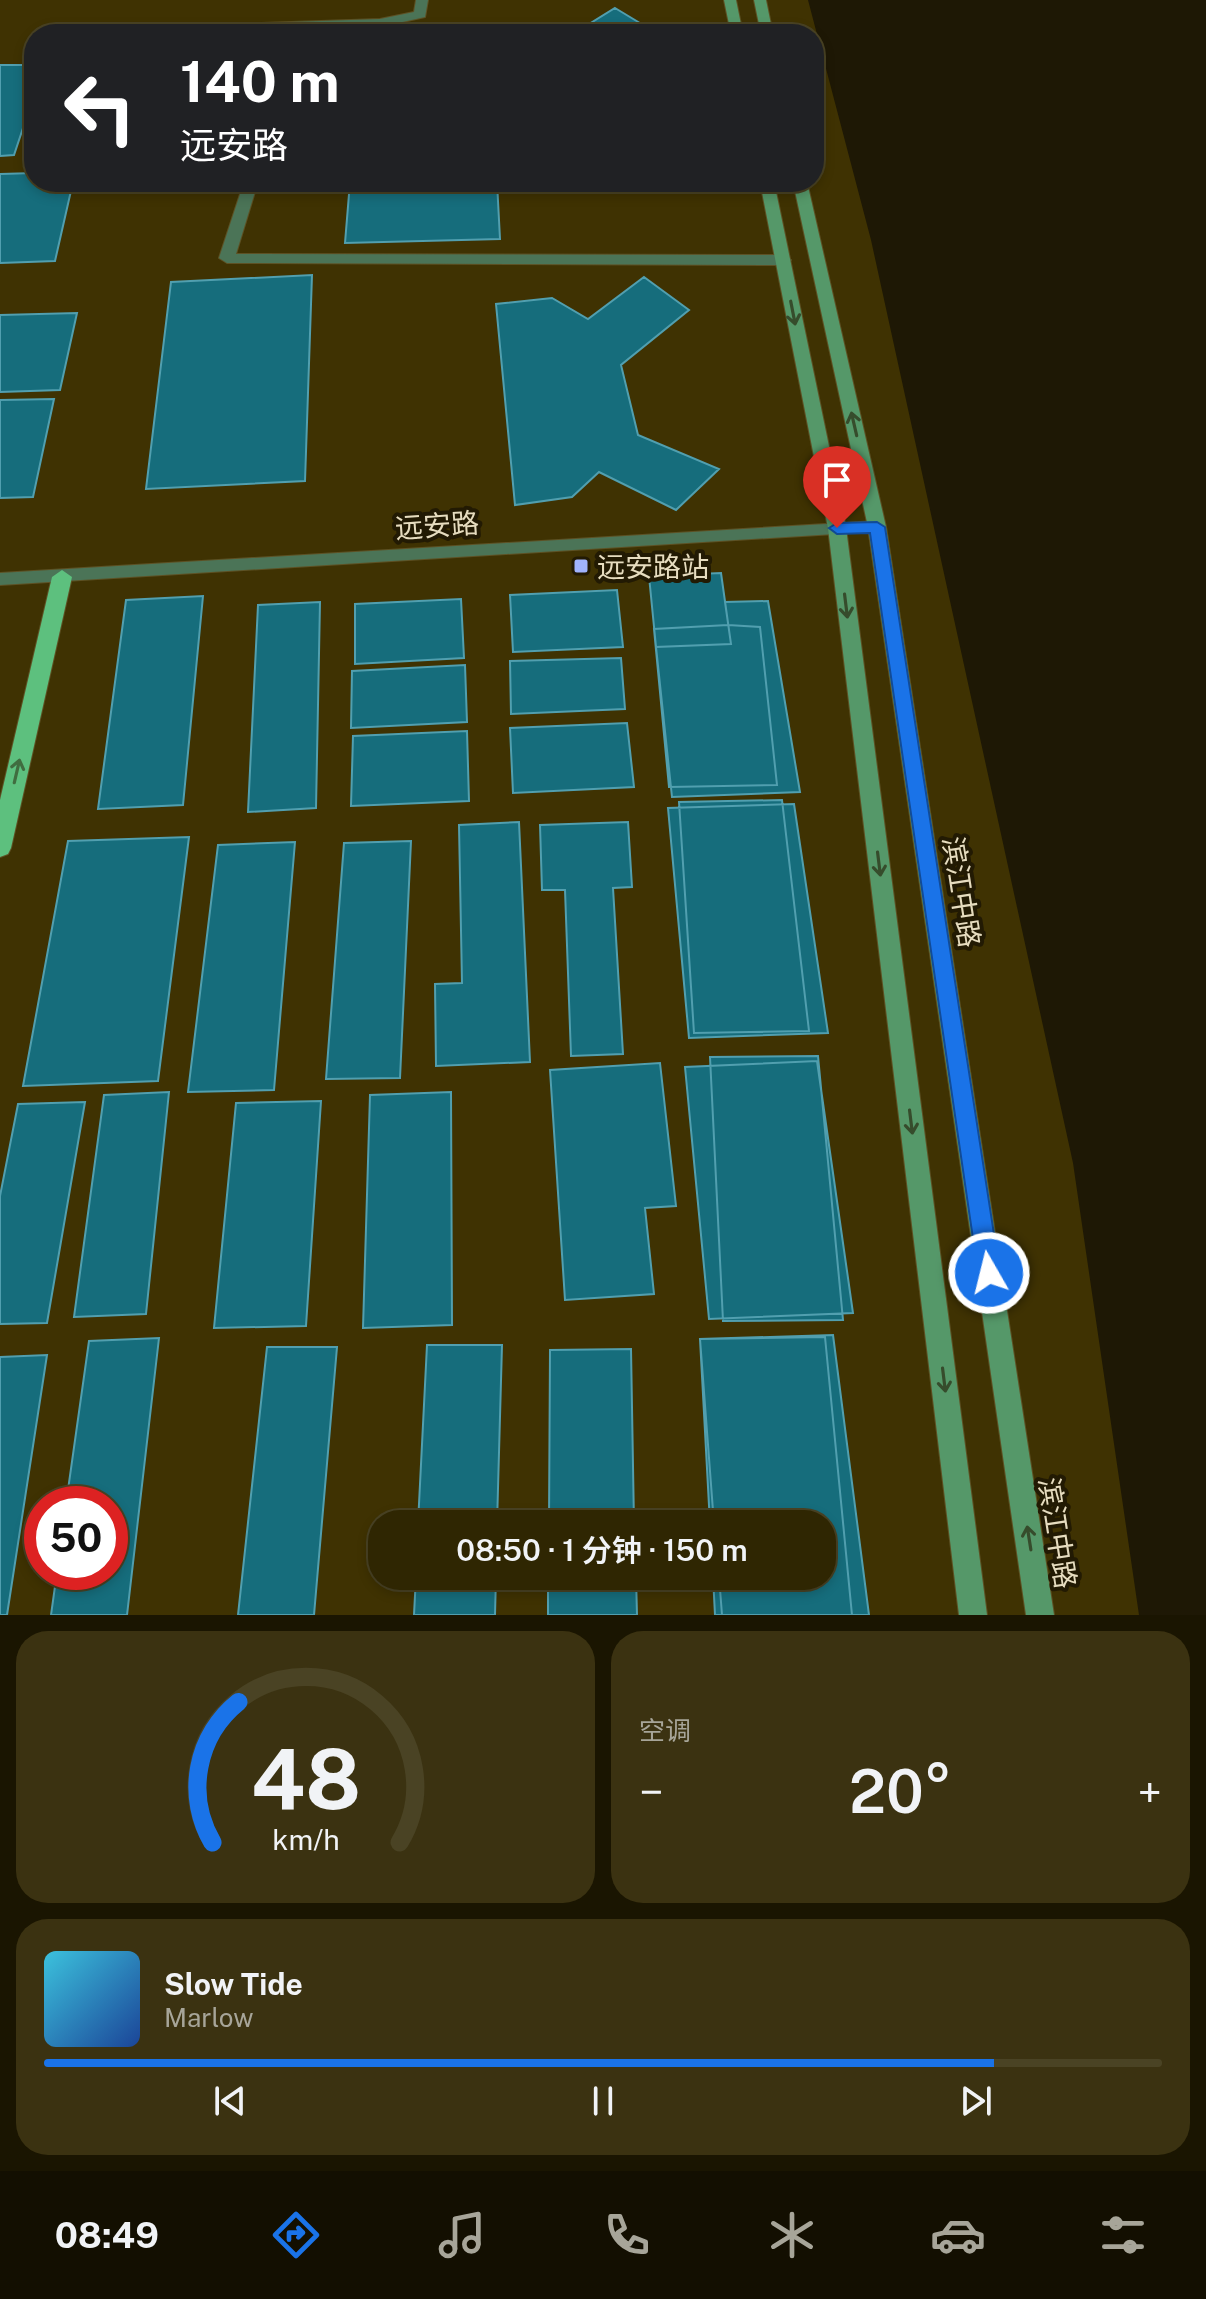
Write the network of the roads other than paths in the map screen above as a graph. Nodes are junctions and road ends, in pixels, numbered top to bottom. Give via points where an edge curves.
1 (422, 0) edge
2 (730, 0) edge
3 (760, 0) edge
4 (369, 23) joint
5 (341, 24) edge
6 (735, 24) edge
7 (765, 24) edge
8 (248, 192) edge
9 (769, 192) edge
10 (802, 192) edge
11 (783, 260) junction
12 (877, 527) junction
13 (837, 528) junction
14 (62, 577) junction
15 (0, 579) edge
16 (0, 848) edge
17 (973, 1615) edge
18 (1040, 1615) edge

1 - 4 street via 420,14
2 - 6 main road
3 - 7 main road
4 - 5 street
8 - 11 street via 227,258
9 - 11 main road
12 -> 10 main road, 滨江中路
11 -> 13 main road
12 - 13 street, 远安路
18 -> 12 main road, 滨江中路
13 - 14 street, 远安路
13 -> 17 main road
14 - 15 street, 远安路
16 -> 14 highway

